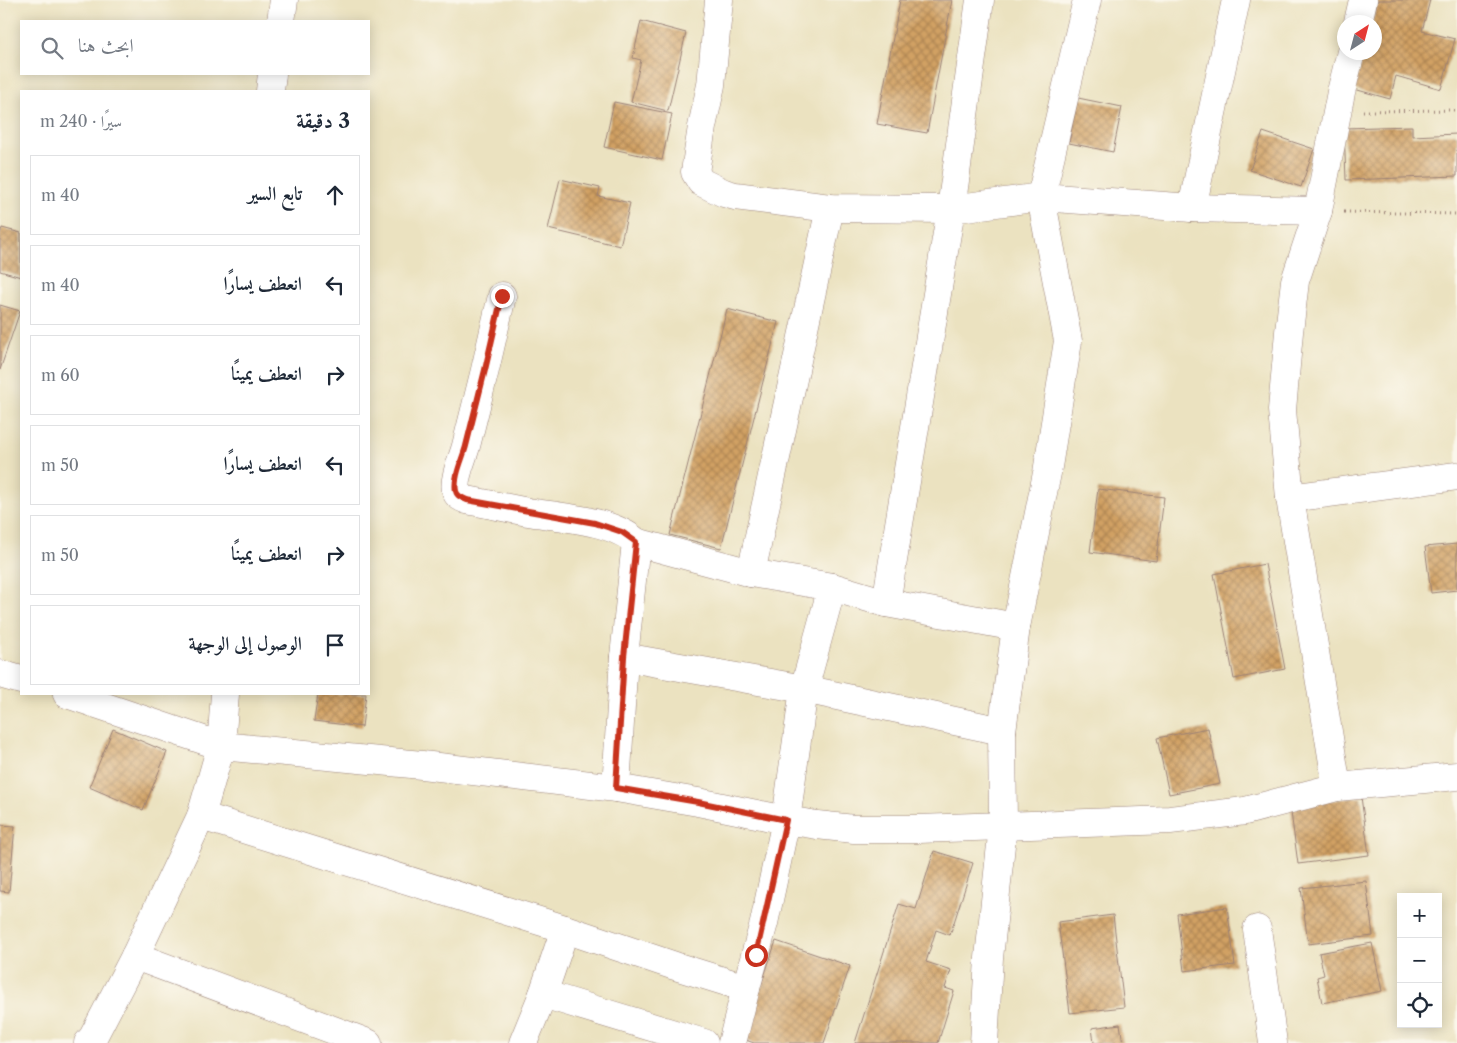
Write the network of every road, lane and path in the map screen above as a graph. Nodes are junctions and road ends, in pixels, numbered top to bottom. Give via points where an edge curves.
1 (284, 0) edge
2 (719, 0) edge
3 (980, 0) edge
4 (1088, 0) edge
5 (1236, 0) edge
6 (1363, 0) edge
7 (1360, 15) edge
8 (281, 20) edge
9 (1348, 60) edge
10 (272, 75) edge
11 (270, 90) edge
12 (1457, 110) edge
13 (1338, 111) junction
14 (1041, 197) junction
15 (830, 208) junction
16 (1192, 208) junction
17 (951, 209) junction
18 (1318, 211) junction
19 (1457, 214) edge
20 (502, 296) dead end
21 (1457, 476) edge
22 (1290, 498) junction
23 (636, 542) junction
24 (751, 573) junction
25 (832, 587) junction
26 (886, 603) junction
27 (1016, 627) junction
28 (624, 657) junction
29 (0, 674) edge
30 (20, 680) edge
31 (804, 689) junction
32 (71, 695) edge
33 (225, 695) edge
34 (1002, 731) junction
35 (221, 746) junction
36 (1457, 776) edge
37 (1338, 787) junction
38 (616, 788) junction
39 (201, 816) junction
40 (786, 820) junction
41 (1003, 826) junction
42 (565, 928) junction
43 (1257, 929) dead end
44 (135, 956) junction
45 (746, 988) junction
46 (543, 994) junction
47 (88, 1043) edge
48 (368, 1043) edge
49 (523, 1043) edge
50 (704, 1043) edge
51 (732, 1043) edge
52 (984, 1043) edge
53 (1273, 1043) edge

1 - 8 street
2 - 15 street via 711,85 695,172 701,182 735,196
3 - 17 street
4 - 14 street
5 - 16 street
6 - 7 street
9 - 13 street
10 - 11 street
12 - 13 path
13 - 18 street
14 - 16 street
14 - 17 street
14 - 27 street via 1068,341 1047,473
15 - 17 street
15 - 24 street
16 - 18 street
17 - 26 street
18 - 19 path
18 - 22 street via 1295,281 1289,332 1282,410
20 - 23 street via 458,470 458,495 467,500 595,523 622,532
21 - 22 street
22 - 37 street
23 - 24 street
23 - 28 street
24 - 25 street
25 - 26 street
25 - 31 street
26 - 27 street
27 - 34 street
28 - 31 street
28 - 38 street
29 - 30 street
31 - 34 street
31 - 40 street
32 - 35 street
33 - 35 street
34 - 41 street
35 - 38 street
35 - 39 street
36 - 37 street
37 - 41 street via 1245,811 1170,820
38 - 40 street
39 - 42 street
39 - 44 street
40 - 41 street via 854,829
40 - 45 street
41 - 52 street
42 - 45 street
42 - 46 street
43 - 53 street
44 - 47 street
44 - 48 street
45 - 51 street
46 - 49 street
46 - 50 street

